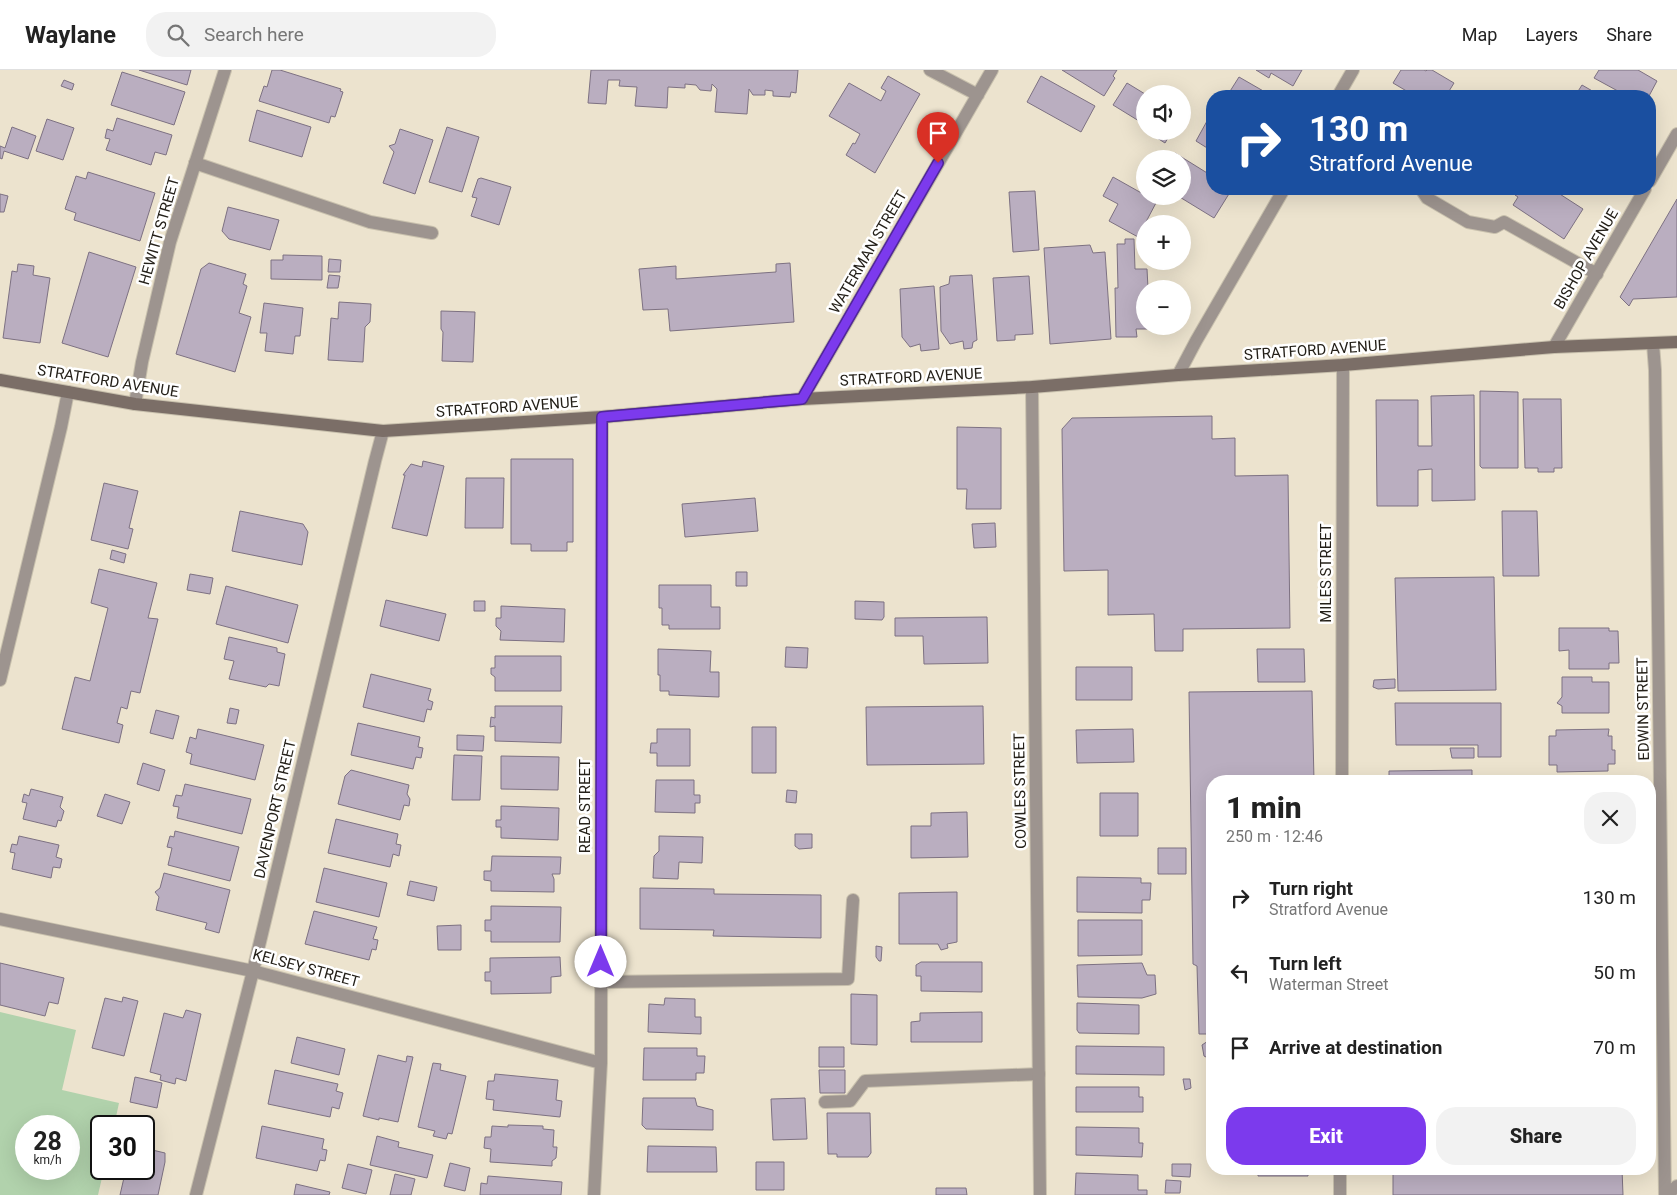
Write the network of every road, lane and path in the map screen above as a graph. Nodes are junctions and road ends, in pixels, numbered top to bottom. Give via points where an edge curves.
1 (225, 70) edge
2 (930, 70) edge
3 (992, 70) edge
4 (1353, 70) edge
5 (1341, 90) edge
6 (978, 95) junction
7 (1677, 134) edge
8 (195, 163) junction
9 (1656, 171) edge
10 (1281, 195) edge
11 (1425, 195) edge
12 (1642, 195) edge
13 (432, 233) dead end
14 (1596, 274) junction
15 (1677, 342) edge
16 (1653, 344) junction
17 (1554, 347) junction
18 (1343, 365) junction
19 (1178, 375) junction
20 (0, 380) edge
21 (1032, 387) junction
22 (68, 392) junction
23 (802, 399) junction
24 (135, 404) junction
25 (602, 417) junction
26 (383, 431) junction
27 (0, 680) edge
28 (1342, 775) edge
29 (853, 900) dead end
30 (0, 919) edge
31 (253, 970) junction
32 (601, 982) junction
33 (600, 1063) junction
34 (1039, 1074) junction
35 (824, 1102) dead end
36 (1340, 1175) edge
37 (1677, 1186) edge
38 (196, 1195) edge
39 (594, 1195) edge
40 (1040, 1195) edge
41 (1340, 1195) edge
42 (1666, 1195) edge

1 - 8 street, HEWITT STREET
2 - 6 street
3 - 6 street, WATERMAN STREET
4 - 5 street
6 - 23 street, WATERMAN STREET
7 - 9 street
8 - 13 street via 370,222
8 - 24 street, HEWITT STREET via 170,242
10 - 19 street
11 - 14 street via 1468,222 1495,227 1504,222
12 - 14 street, BISHOP AVENUE
14 - 17 street, BISHOP AVENUE
15 - 16 main road, STRATFORD AVENUE
16 - 17 main road, STRATFORD AVENUE
16 - 42 street, EDWIN STREET
17 - 18 main road, STRATFORD AVENUE
18 - 19 main road, STRATFORD AVENUE
18 - 28 street, MILES STREET
19 - 21 main road, STRATFORD AVENUE
20 - 22 main road, STRATFORD AVENUE
21 - 23 main road, STRATFORD AVENUE
21 - 34 street, COWLES STREET
22 - 24 main road, STRATFORD AVENUE
22 - 27 street
23 - 25 main road, STRATFORD AVENUE
24 - 26 main road, STRATFORD AVENUE
25 - 26 main road, STRATFORD AVENUE
25 - 32 street, READ STREET
26 - 31 street, DAVENPORT STREET
29 - 32 street via 848,979
30 - 31 street, KELSEY STREET
31 - 33 street, KELSEY STREET
31 - 38 street, DAVENPORT STREET
32 - 33 street, READ STREET
33 - 39 street, READ STREET
34 - 35 street via 864,1081 850,1101
34 - 40 street, COWLES STREET
36 - 41 street
37 - 42 street

